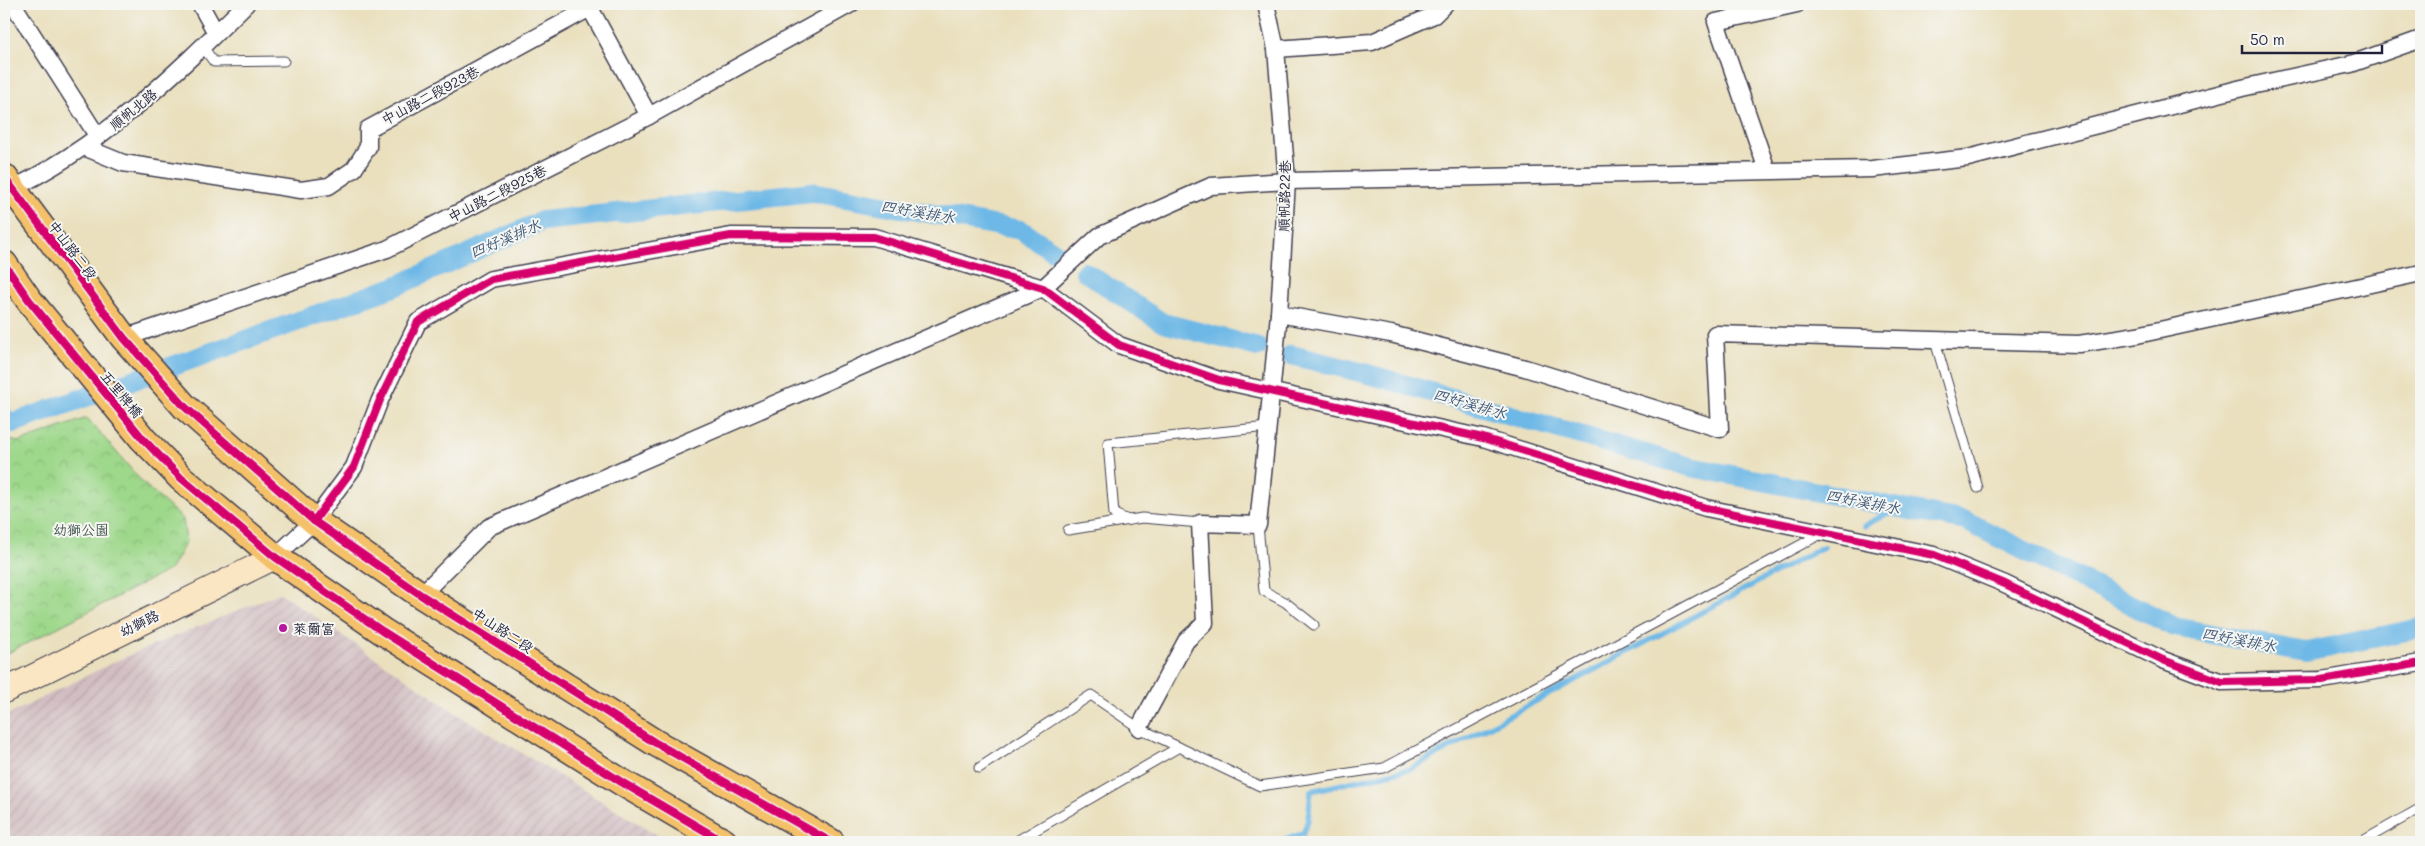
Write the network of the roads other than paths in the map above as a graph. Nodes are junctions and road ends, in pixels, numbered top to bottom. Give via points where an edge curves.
1 (13, 4) edge
2 (200, 4) edge
3 (246, 4) edge
4 (851, 4) edge
5 (1266, 4) edge
6 (1444, 4) edge
7 (1797, 4) edge
8 (216, 33) junction
9 (2421, 39) edge
10 (202, 46) junction
11 (1276, 49) junction
12 (284, 61) dead end
13 (649, 116) junction
14 (98, 138) junction
15 (84, 147) junction
16 (1767, 170) junction
17 (1287, 181) junction
18 (6, 186) edge
19 (4, 264) edge
20 (2421, 272) edge
21 (1043, 288) junction
22 (1279, 314) junction
23 (124, 338) junction
24 (1935, 341) junction
25 (1270, 390) junction
26 (1268, 427) junction
27 (1978, 488) dead end
28 (1128, 520) junction
29 (314, 521) junction
30 (1200, 523) junction
31 (1258, 525) junction
32 (1068, 530) dead end
33 (1824, 532) junction
34 (276, 557) junction
35 (422, 595) junction
36 (1314, 625) dead end
37 (2421, 663) edge
38 (4, 691) edge
39 (1139, 728) junction
40 (1179, 747) junction
41 (979, 768) dead end
42 (2421, 808) edge
43 (724, 842) edge
44 (830, 842) edge
45 (1016, 842) edge
46 (2362, 842) edge

1 - 14 street
2 - 8 street
3 - 8 street, 順帆北路
4 - 13 street, 中山路二段925巷
5 - 11 street, 順帆路22巷
6 - 11 street via 1434,15 1372,42
7 - 16 street via 1716,22
8 - 10 street, 順帆北路
9 - 16 street via 2351,64 2242,88 1968,158 1872,169
10 - 12 lane via 214,62
10 - 14 street, 順帆北路 via 148,98
11 - 17 street, 順帆路22巷
13 - 15 street, 中山路二段923巷 via 590,8 368,128 368,147 354,169 329,186 301,190 123,163
13 - 23 street, 中山路二段925巷 via 387,249
14 - 15 street, 順帆北路
15 - 18 street, 順帆北路
16 - 17 street
17 - 21 street via 1211,186 1099,236
17 - 22 street, 順帆路22巷
18 - 23 main road, 中山路二段
19 - 34 main road, 五里牌橋 via 29,300 143,438 181,478
20 - 24 street via 2137,335 2079,344
21 - 25 street via 1119,345 1219,380
21 - 29 street via 874,237 731,236 491,279 418,322 380,400 354,467
21 - 35 street via 490,527
22 - 24 street via 1391,334 1525,368 1720,429 1715,334
22 - 25 street, 順帆路22巷
23 - 29 main road, 中山路二段 via 185,407
24 - 27 lane
25 - 26 street, 順帆路22巷
25 - 33 street via 1483,438 1706,508
26 - 28 lane via 1108,443 1114,514
26 - 31 street, 順帆路22巷
28 - 30 lane via 1142,518
28 - 32 lane
29 - 34 street
29 - 35 main road, 中山路二段
30 - 31 street
30 - 39 street via 1205,623 1186,641
31 - 36 lane via 1264,592 1285,602
33 - 37 street via 1934,555 2004,584 2163,660 2222,682 2322,680
33 - 40 lane via 1384,768 1260,786
34 - 38 street, 幼獅路
34 - 43 main road via 382,631 623,784
35 - 44 main road, 中山路二段 via 654,742
39 - 40 lane
39 - 41 lane via 1091,695
40 - 45 lane
42 - 46 lane

